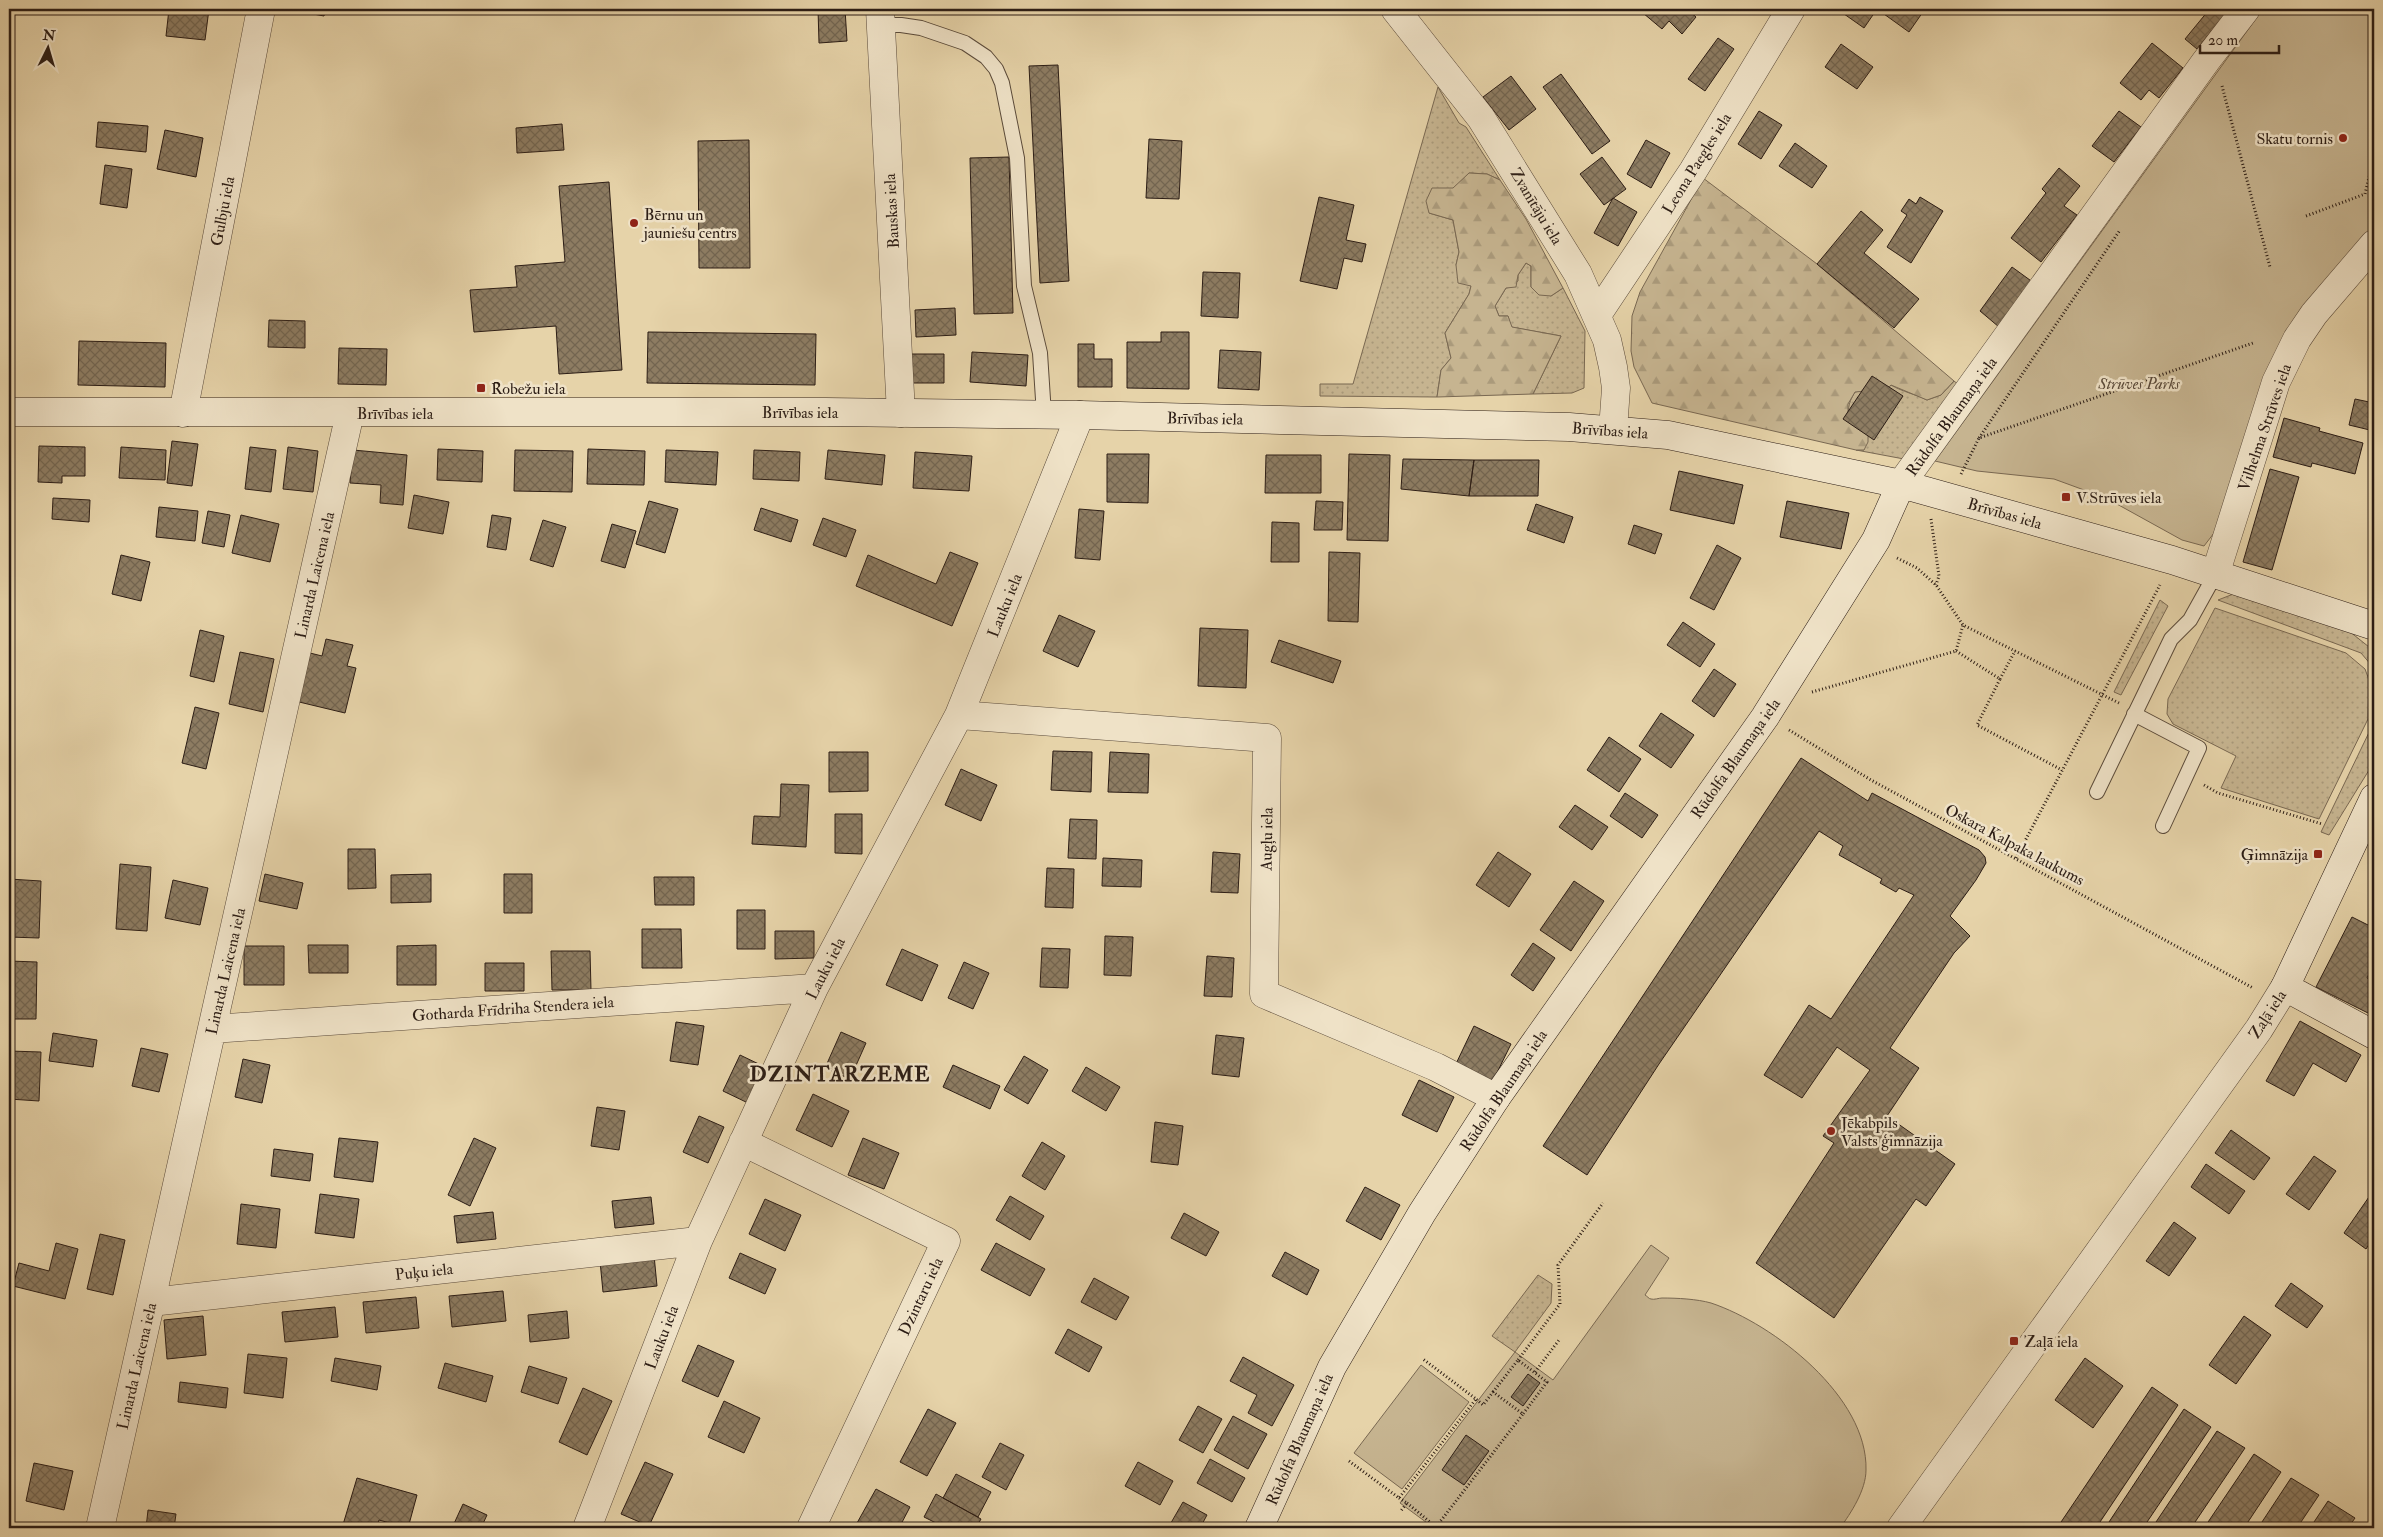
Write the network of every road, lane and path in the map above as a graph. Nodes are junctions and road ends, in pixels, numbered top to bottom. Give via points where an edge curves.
1 (261, 9) edge
2 (1395, 9) edge
3 (1791, 9) edge
4 (2246, 9) edge
5 (881, 17) edge
6 (2216, 90) dead end
7 (2374, 158) edge
8 (2306, 216) dead end
9 (2122, 228) dead end
10 (2374, 244) edge
11 (2270, 267) dead end
12 (1596, 315) junction
13 (2253, 343) dead end
14 (9, 412) edge
15 (183, 413) junction
16 (350, 413) junction
17 (901, 413) junction
18 (1044, 415) junction
19 (1080, 415) junction
20 (1613, 430) junction
21 (1979, 438) junction
22 (1960, 475) dead end
23 (1901, 484) junction
24 (1931, 517) dead end
25 (1892, 556) dead end
26 (2215, 575) junction
27 (1936, 584) junction
28 (2160, 585) dead end
29 (1963, 625) junction
30 (2374, 626) edge
31 (1956, 651) junction
32 (2015, 651) junction
33 (2000, 679) junction
34 (1806, 694) dead end
35 (2102, 695) junction
36 (2135, 713) junction
37 (959, 715) junction
38 (1765, 717) junction
39 (2062, 770) junction
40 (2186, 776) junction
41 (2097, 792) dead end
42 (2374, 798) edge
43 (2322, 824) dead end
44 (2163, 826) dead end
45 (2016, 858) junction
46 (2285, 987) junction
47 (814, 988) junction
48 (2256, 990) dead end
49 (212, 1029) junction
50 (2374, 1035) edge
51 (1496, 1098) junction
52 (743, 1142) junction
53 (1603, 1202) dead end
54 (698, 1241) junction
55 (150, 1302) junction
56 (1559, 1340) dead end
57 (1423, 1359) dead end
58 (1518, 1360) junction
59 (1535, 1372) junction
60 (1493, 1392) junction
61 (1476, 1399) junction
62 (1523, 1414) junction
63 (1350, 1462) dead end
64 (1399, 1498) junction
65 (1407, 1504) junction
66 (1400, 1512) dead end
67 (100, 1528) edge
68 (587, 1528) edge
69 (811, 1528) edge
70 (1259, 1528) edge
71 (1901, 1528) edge

1 - 15 street, Gulbju iela
2 - 12 street, Zvanītāju iela via 1481,118 1578,274
3 - 12 street, Leona Paegles iela via 1693,171
4 - 23 street, Rūdolfa Blaumaņa iela
5 - 17 street, Bauskas iela
5 - 18 lane via 966,44 986,57 1002,83 1017,158 1024,286 1040,353
6 - 11 path via 2221,82
7 - 8 path via 2365,194
9 - 21 path
10 - 26 street, Vilhelma Strūves iela via 2314,314 2297,339 2276,382
12 - 20 street, Zvanītāju iela via 1607,340 1613,367 1616,388
13 - 21 path
14 - 15 street, Brīvības iela
15 - 16 street, Brīvības iela
16 - 17 street, Brīvības iela
16 - 49 street, Linarda Laicena iela
17 - 18 street, Brīvības iela
18 - 19 street, Brīvības iela
19 - 20 street, Brīvības iela
19 - 37 street, Lauku iela
20 - 23 street, Brīvības iela via 1668,435
21 - 22 path
23 - 26 street, Brīvības iela
23 - 38 street, Rūdolfa Blaumaņa iela via 1876,540
24 - 27 path via 1939,576
25 - 27 path via 1917,568
26 - 30 street, Brīvības iela
26 - 36 lane via 2190,620 2171,638
27 - 29 path
28 - 35 path
29 - 31 path
29 - 32 path
31 - 33 path
31 - 34 path
32 - 33 path
32 - 35 path
33 - 39 path via 1977,725
35 - 36 path
35 - 39 path
36 - 40 lane via 2199,748
36 - 41 lane
37 - 47 street, Lauku iela
37 - 51 street, Augļu iela via 1267,738 1264,994 1436,1067
38 - 45 path, Oskara Kalpaka laukums via 1871,780
38 - 51 street, Rūdolfa Blaumaņa iela
39 - 45 path
40 - 43 path via 2218,793
40 - 44 lane
42 - 46 street, Zaļā iela
45 - 48 path, Oskara Kalpaka laukums
46 - 50 street
46 - 71 street, Zaļā iela via 2254,1037
47 - 49 street, Gotharda Frīdriha Stendera iela
47 - 52 street, Lauku iela
49 - 55 street, Linarda Laicena iela
51 - 70 street, Rūdolfa Blaumaņa iela via 1422,1213 1332,1367
52 - 54 street, Lauku iela
52 - 69 street, Dzintaru iela via 946,1241
53 - 58 path via 1558,1265 1560,1304
54 - 55 street, Puķu iela
54 - 68 street, Lauku iela
55 - 67 street, Linarda Laicena iela
56 - 59 path
57 - 61 path
58 - 59 path
58 - 60 path
59 - 62 path via 1547,1382
60 - 61 path via 1483,1404
60 - 62 path
61 - 64 path
62 - 65 path via 1436,1527
63 - 64 path
64 - 65 path
65 - 66 path

